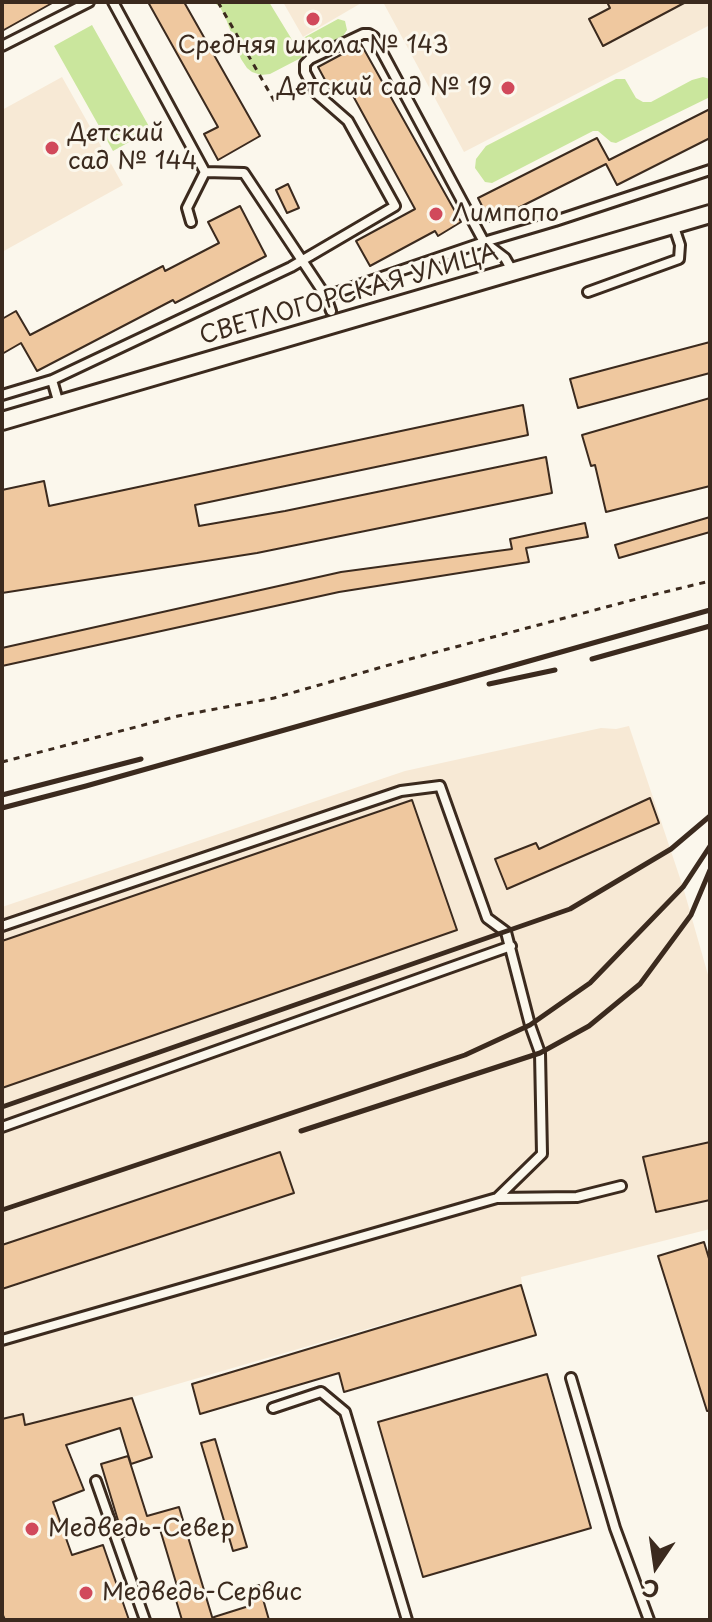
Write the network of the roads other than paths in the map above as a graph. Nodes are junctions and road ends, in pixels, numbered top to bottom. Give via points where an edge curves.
1 (89, 2) edge
2 (113, 2) edge
3 (2, 46) edge
4 (710, 170) edge
5 (205, 172) junction
6 (710, 214) edge
7 (191, 222) dead end
8 (673, 224) junction
9 (484, 242) junction
10 (303, 260) junction
11 (513, 273) junction
12 (588, 292) dead end
13 (326, 296) junction
14 (334, 324) junction
15 (52, 380) junction
16 (2, 395) edge
17 (59, 404) junction
18 (2, 421) edge
19 (2, 926) edge
20 (511, 946) junction
21 (2, 1127) edge
22 (621, 1186) dead end
23 (497, 1198) junction
24 (2, 1340) edge
25 (571, 1378) dead end
26 (273, 1408) dead end
27 (96, 1481) dead end
28 (145, 1620) edge
29 (407, 1620) edge
30 (649, 1620) edge

1 - 3 lane
2 - 5 lane
4 - 9 lane
5 - 7 lane via 187,208
5 - 10 lane via 244,173
6 - 8 street, СВЕТЛОГОРСКАЯ УЛИЦА
8 - 11 street, СВЕТЛОГОРСКАЯ УЛИЦА
8 - 12 lane via 679,259
9 - 10 lane via 374,37 363,34 310,59 305,72 316,93 348,121 395,206
9 - 11 lane via 505,258
9 - 13 lane
10 - 13 lane
10 - 15 lane
11 - 14 street, СВЕТЛОГОРСКАЯ УЛИЦА
13 - 14 lane
14 - 17 street, СВЕТЛОГОРСКАЯ УЛИЦА
15 - 16 lane
15 - 17 lane
17 - 18 street, СВЕТЛОГОРСКАЯ УЛИЦА
19 - 20 lane via 401,791 440,786 487,918 506,932
20 - 21 lane
20 - 23 lane via 540,1053 542,1154
22 - 23 lane via 577,1197
23 - 24 lane
25 - 30 lane via 615,1528
26 - 29 lane via 321,1392 345,1412
27 - 28 lane

